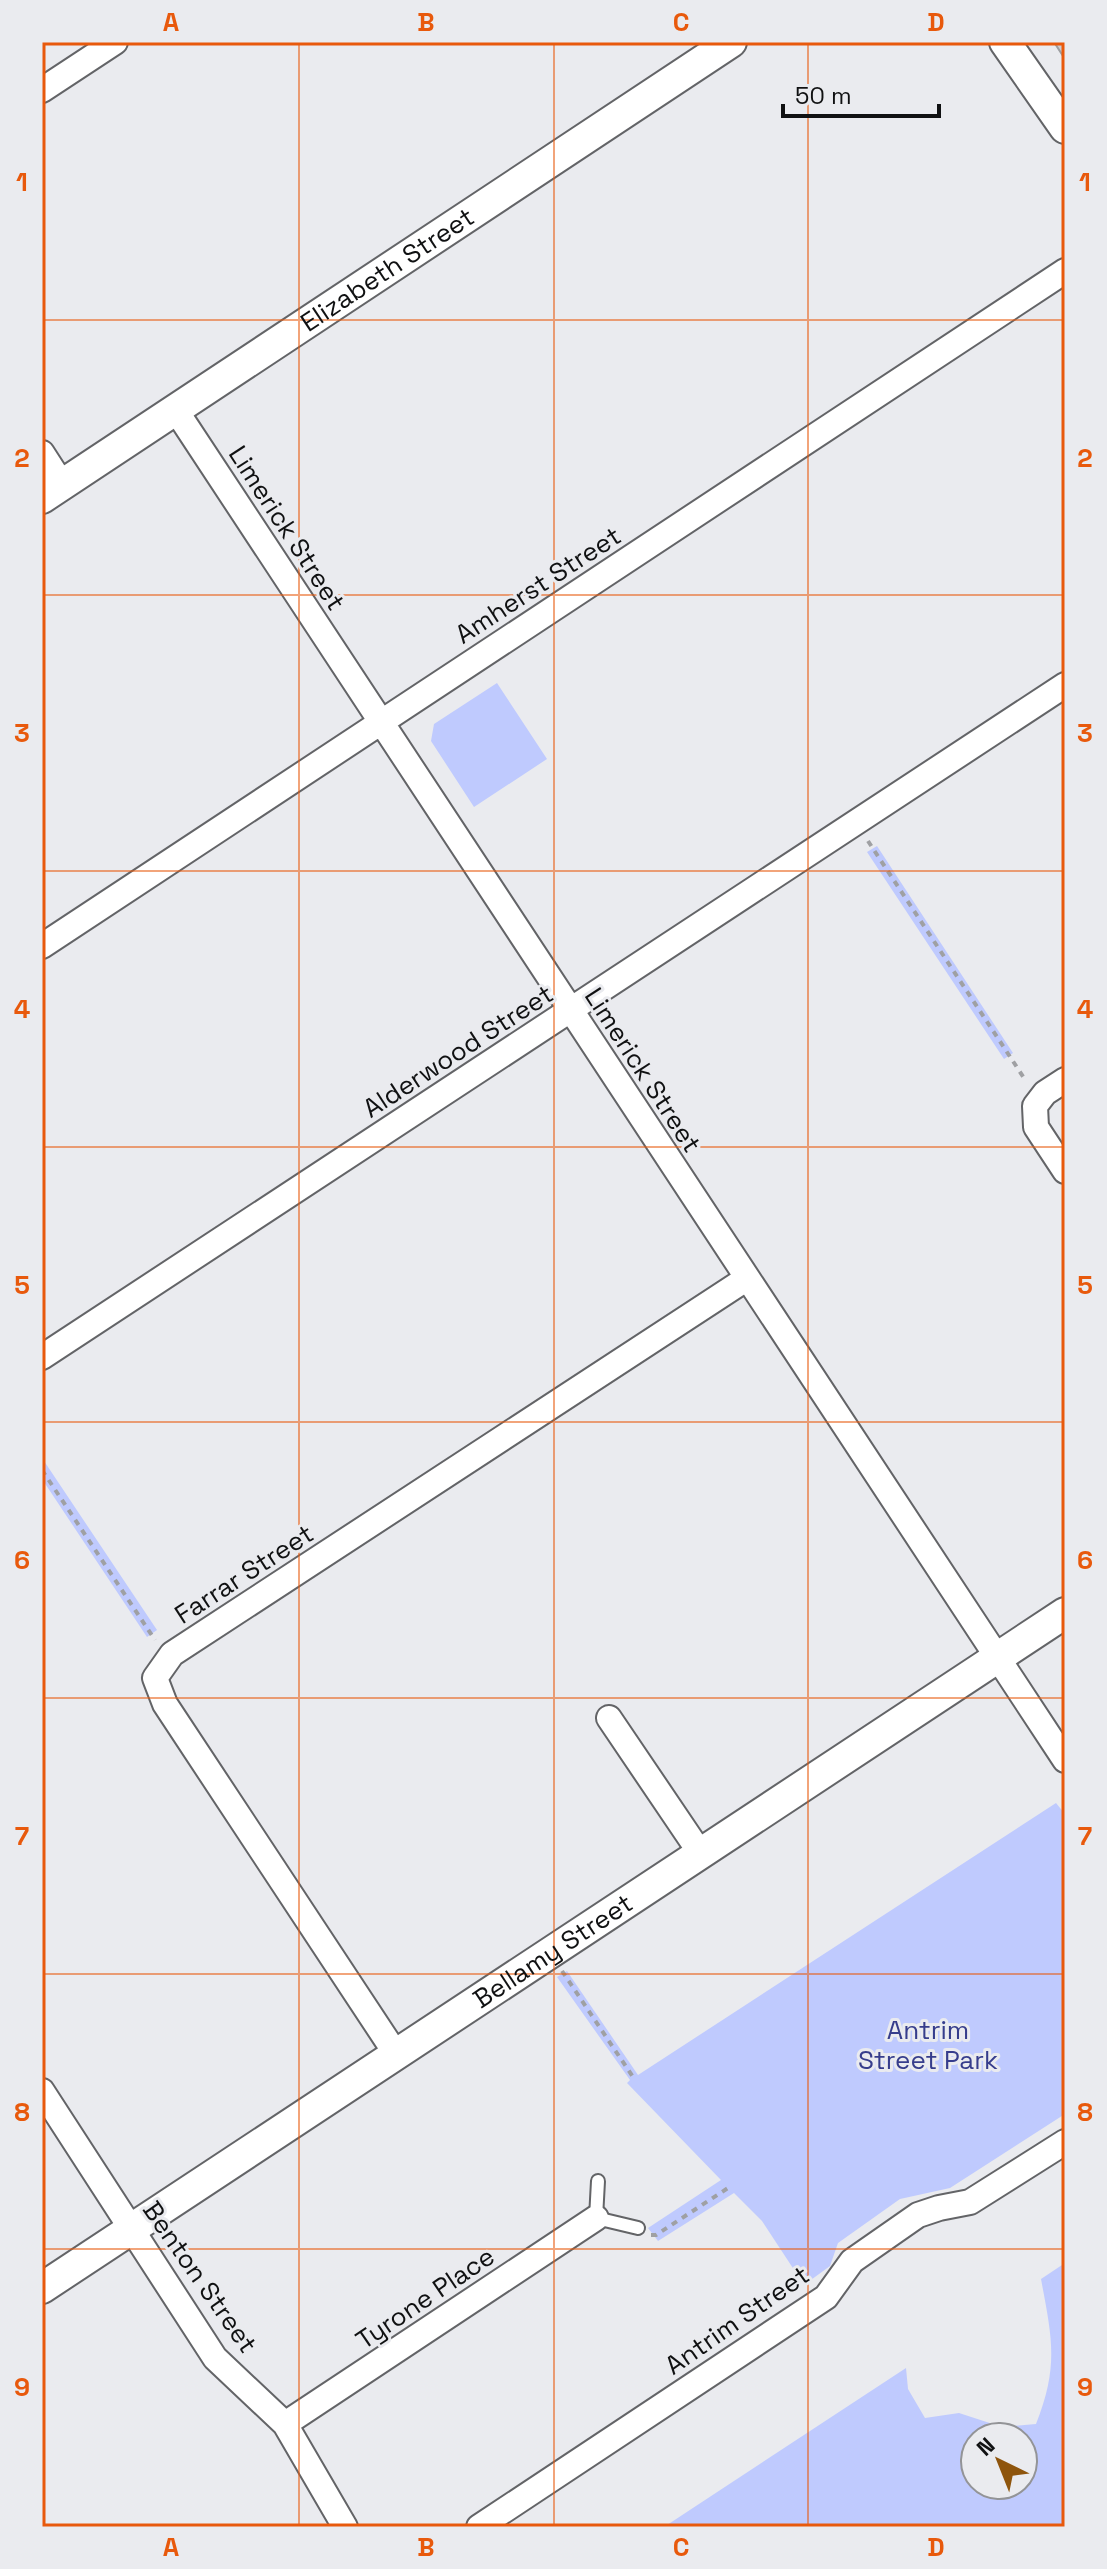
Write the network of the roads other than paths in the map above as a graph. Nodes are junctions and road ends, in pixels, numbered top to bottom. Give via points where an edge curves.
1 (115, 42) edge
2 (731, 42) edge
3 (1005, 42) edge
4 (42, 90) edge
5 (1065, 128) edge
6 (1065, 271) edge
7 (175, 409) junction
8 (42, 453) edge
9 (52, 491) edge
10 (1065, 685) edge
11 (381, 721) junction
12 (42, 946) edge
13 (571, 1011) junction
14 (1055, 1087) edge
15 (1065, 1171) edge
16 (746, 1279) junction
17 (42, 1357) edge
18 (1065, 1613) edge
19 (997, 1658) junction
20 (609, 1718) dead end
21 (1065, 1760) edge
22 (701, 1854) junction
23 (396, 2054) junction
24 (42, 2091) edge
25 (1065, 2142) edge
26 (598, 2181) dead end
27 (596, 2218) junction
28 (638, 2228) road end
29 (132, 2229) junction
30 (42, 2288) edge
31 (285, 2424) junction
32 (345, 2527) edge
33 (479, 2527) edge

1 - 4 street
2 - 7 street, Elizabeth Street
3 - 5 street
6 - 11 street, Amherst Street
7 - 9 street, Elizabeth Street
7 - 11 street, Limerick Street
8 - 9 street
10 - 13 street, Alderwood Street
11 - 12 street, Amherst Street
11 - 13 street, Limerick Street
13 - 16 street, Limerick Street
13 - 17 street, Alderwood Street
14 - 15 street via 1035,1106 1036,1127
16 - 19 street, Limerick Street
16 - 23 street, Farrar Street via 172,1654 155,1678 165,1704
18 - 19 street, Bellamy Street
19 - 21 street, Limerick Street
19 - 22 street, Bellamy Street
20 - 22 street
22 - 23 street, Bellamy Street
23 - 29 street, Bellamy Street
24 - 29 street, Benton Street
25 - 33 street, Antrim Street via 970,2202 918,2215 852,2261 826,2297
26 - 27 lane
27 - 28 lane
27 - 31 street, Tyrone Place
29 - 30 street, Bellamy Street
29 - 31 street, Benton Street via 215,2358
31 - 32 street, Benton Street

